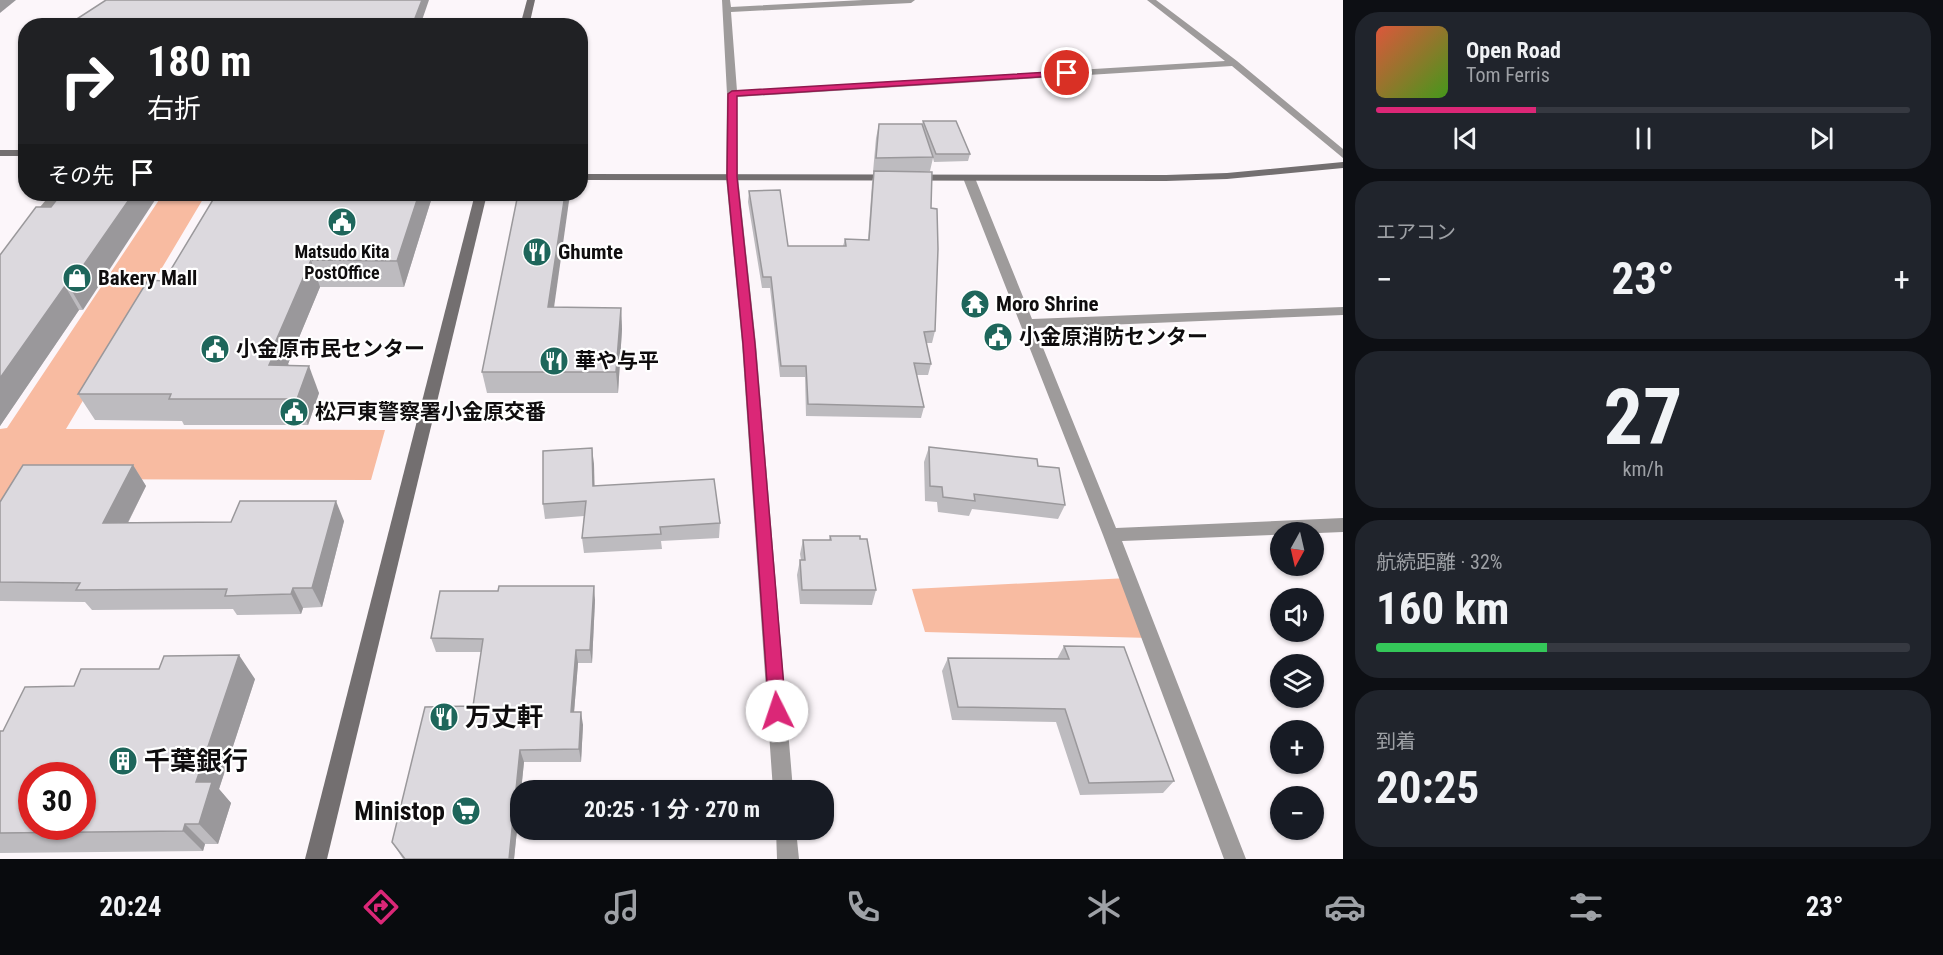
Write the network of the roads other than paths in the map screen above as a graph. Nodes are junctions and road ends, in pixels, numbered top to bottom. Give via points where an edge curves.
1 (531, 0) edge
2 (911, 0) edge
3 (1151, 0) edge
4 (883, 1) edge
5 (726, 5) edge
6 (526, 18) edge
7 (1234, 63) junction
8 (732, 94) junction
9 (0, 153) edge
10 (18, 153) edge
11 (1343, 155) edge
12 (1343, 165) edge
13 (588, 177) edge
14 (732, 177) junction
15 (969, 178) junction
16 (51, 201) edge
17 (479, 201) edge
18 (28, 230) edge
19 (1343, 311) edge
20 (1027, 324) junction
21 (1343, 525) edge
22 (1111, 535) junction
23 (782, 780) edge
24 (787, 840) edge
25 (315, 859) edge
26 (788, 859) edge
27 (1235, 859) edge

1 - 6 street
2 - 4 street
3 - 7 street
4 - 5 street
5 - 8 street
7 - 8 street
7 - 11 street
8 - 14 street
9 - 10 street
12 - 15 street via 1166,178
13 - 14 street
14 - 15 street
14 - 23 street via 749,344
15 - 20 street
16 - 18 street
17 - 25 street
19 - 20 street
20 - 22 street
21 - 22 street
22 - 27 street
24 - 26 street

